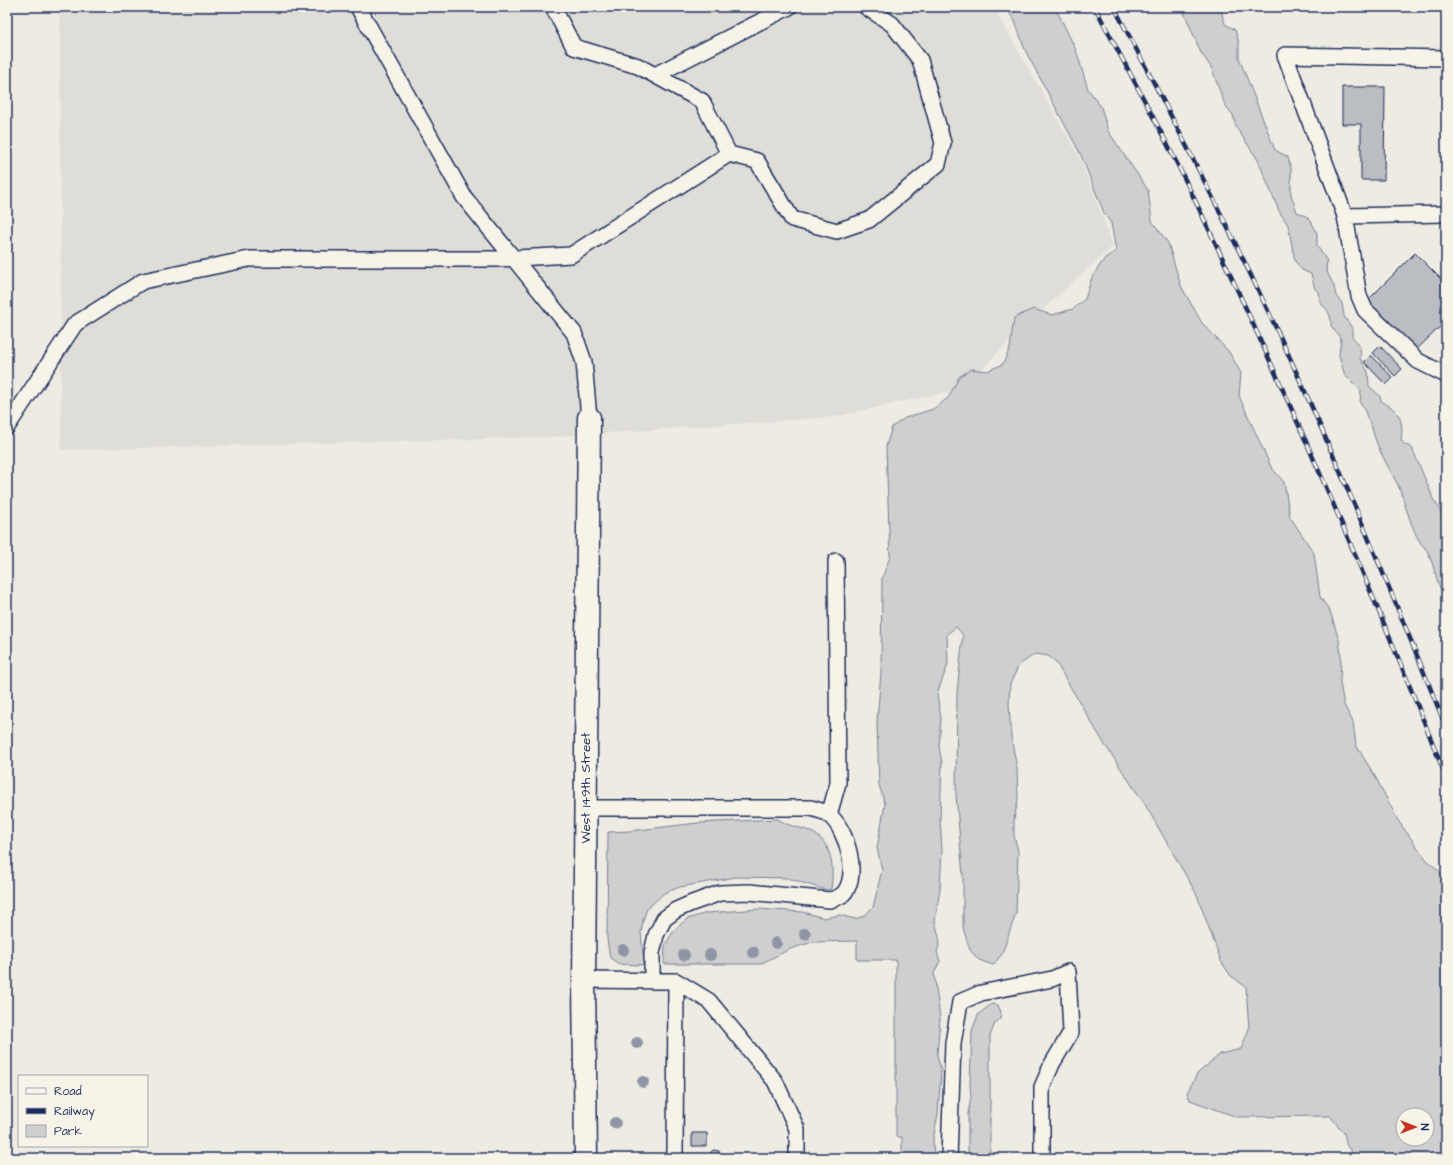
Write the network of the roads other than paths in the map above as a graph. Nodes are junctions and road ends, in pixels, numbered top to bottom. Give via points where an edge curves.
1 (358, 7) edge
2 (553, 7) edge
3 (789, 7) edge
4 (866, 7) edge
5 (1446, 58) edge
6 (655, 75) junction
7 (729, 154) junction
8 (1446, 214) edge
9 (1345, 216) junction
10 (514, 258) junction
11 (1446, 375) edge
12 (589, 418) joint
13 (7, 427) edge
14 (836, 561) dead end
15 (586, 808) junction
16 (829, 814) junction
17 (584, 980) junction
18 (652, 981) junction
19 (676, 982) junction
20 (586, 1158) edge
21 (675, 1158) edge
22 (797, 1158) edge
23 (949, 1158) edge
24 (1042, 1158) edge

1 - 10 lane via 464,197
2 - 6 lane via 574,46 638,66
3 - 6 lane
4 - 7 lane via 892,24 920,60 943,143 938,164 869,220 837,231 792,219 757,161
5 - 9 lane via 1285,55
6 - 7 lane via 702,101
7 - 10 lane via 570,255
8 - 9 lane
9 - 11 lane via 1359,296 1366,310 1418,361
10 - 12 lane via 574,333 584,362
10 - 13 lane via 249,259 143,281 75,324
12 - 15 street, West 149th Street
14 - 16 lane via 838,783
15 - 16 lane via 812,808
15 - 17 street, West 149th Street
16 - 18 lane via 841,830 849,852 851,876 841,896 821,900 749,892 720,893 676,910 664,919 656,935 652,953
17 - 18 lane
17 - 20 street, West 149th Street
18 - 19 lane
19 - 21 lane
19 - 22 lane via 709,1001 775,1081 797,1129
23 - 24 lane via 953,1043 960,1002 981,993 1052,979 1068,972 1070,1032 1042,1087

